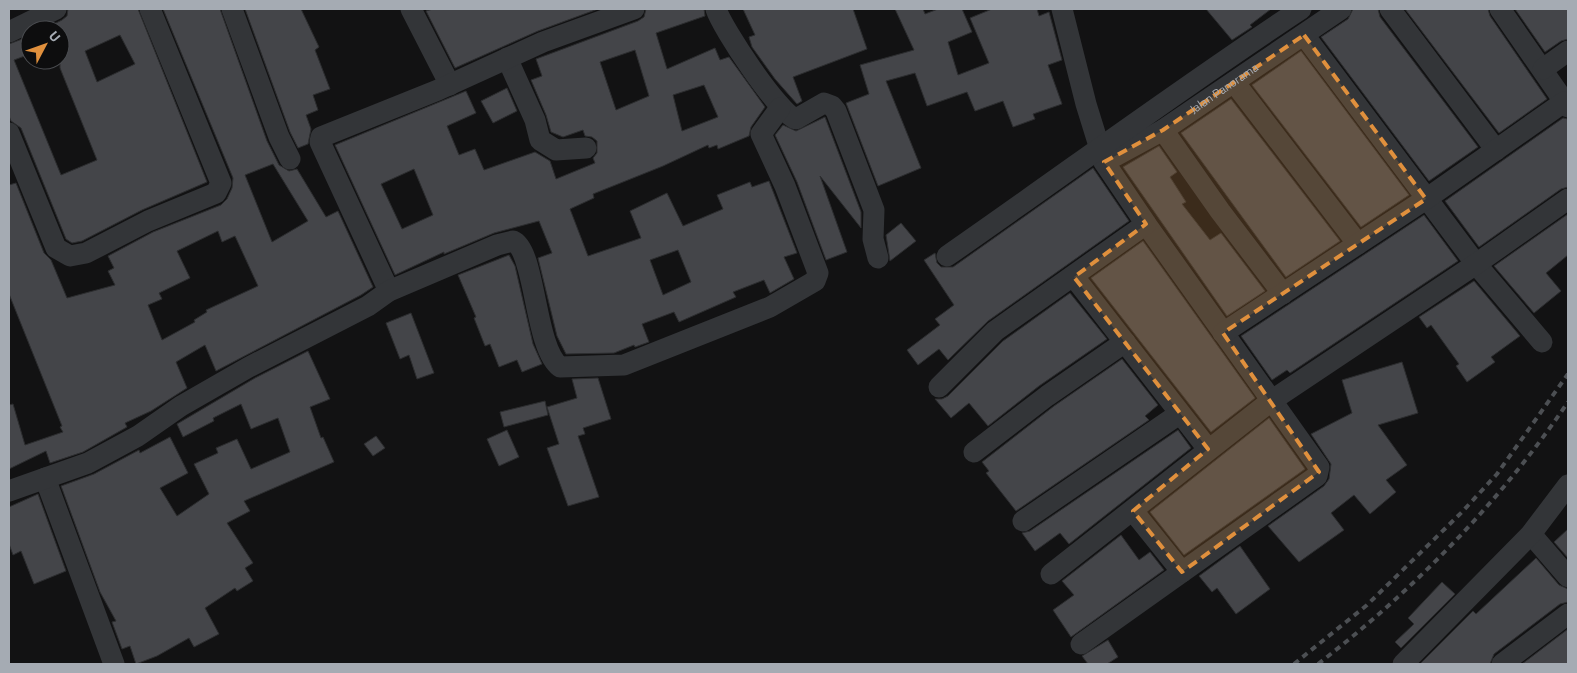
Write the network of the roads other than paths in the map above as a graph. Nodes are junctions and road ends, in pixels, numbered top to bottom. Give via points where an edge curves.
1 (56, 9) edge
2 (150, 9) edge
3 (232, 9) edge
4 (411, 9) edge
5 (634, 9) edge
6 (716, 9) edge
7 (1062, 9) edge
8 (1341, 9) edge
9 (1390, 9) edge
10 (1500, 9) edge
11 (1297, 10) edge
12 (9, 32) edge
13 (1304, 36) junction
14 (1568, 51) edge
15 (507, 58) junction
16 (1543, 69) junction
17 (1234, 82) junction
18 (450, 84) junction
19 (1566, 104) edge
20 (780, 108) junction
21 (1164, 130) junction
22 (9, 133) edge
23 (586, 148) dead end
24 (1496, 150) junction
25 (1102, 156) junction
26 (290, 159) dead end
27 (1426, 199) junction
28 (1568, 199) edge
29 (1146, 224) junction
30 (1358, 244) junction
31 (947, 256) dead end
32 (878, 258) dead end
33 (1476, 264) junction
34 (1074, 277) junction
35 (388, 291) junction
36 (1283, 294) junction
37 (1223, 332) junction
38 (1125, 342) junction
39 (1542, 342) dead end
40 (939, 387) dead end
41 (1271, 401) junction
42 (1179, 414) junction
43 (1208, 449) junction
44 (974, 452) dead end
45 (45, 478) junction
46 (1568, 486) edge
47 (9, 491) edge
48 (1568, 507) edge
49 (1133, 511) junction
50 (1024, 521) dead end
51 (1536, 528) junction
52 (1182, 572) junction
53 (1051, 574) dead end
54 (1568, 577) edge
55 (1568, 614) edge
56 (1081, 644) dead end
57 (114, 664) edge
58 (1403, 664) edge
59 (1502, 664) edge

1 - 12 street
2 - 22 street via 220,183 216,193 148,221 86,252 70,256 56,248
3 - 26 street
4 - 18 street
5 - 15 street
6 - 20 street via 722,24
7 - 25 street
8 - 13 street, Jalan Panorama
9 - 24 street
10 - 16 street
11 - 25 street via 1150,111
13 - 17 street, Jalan Panorama
13 - 27 street
14 - 16 street
15 - 18 street
15 - 23 street via 535,120 540,140 556,150
16 - 19 street
17 - 21 street, Jalan Panorama
17 - 30 street
18 - 35 street via 321,137 320,142
19 - 24 street
20 - 32 street via 796,118 824,103 836,111 874,210 873,239
20 - 35 street via 761,134 818,273 815,282 770,308 624,365 560,367 554,362 546,344 520,246 513,240
21 - 25 street, Jalan Panorama
21 - 36 street
24 - 27 street
25 - 29 street
25 - 31 street
27 - 30 street
27 - 33 street
28 - 33 street
29 - 34 street
29 - 37 street
30 - 36 street
33 - 39 street
33 - 41 street
34 - 38 street
34 - 40 street via 995,331
35 - 45 street via 368,306 302,338 190,402 138,436 88,463
36 - 37 street
37 - 41 street
38 - 42 street
38 - 44 street
41 - 43 street
41 - 52 street via 1315,461 1319,472 1317,476
42 - 43 street
42 - 50 street
43 - 49 street
45 - 47 street
45 - 57 street
46 - 51 street
48 - 51 street
49 - 52 street
49 - 53 street
51 - 54 street
51 - 58 street
52 - 56 street
55 - 59 street

